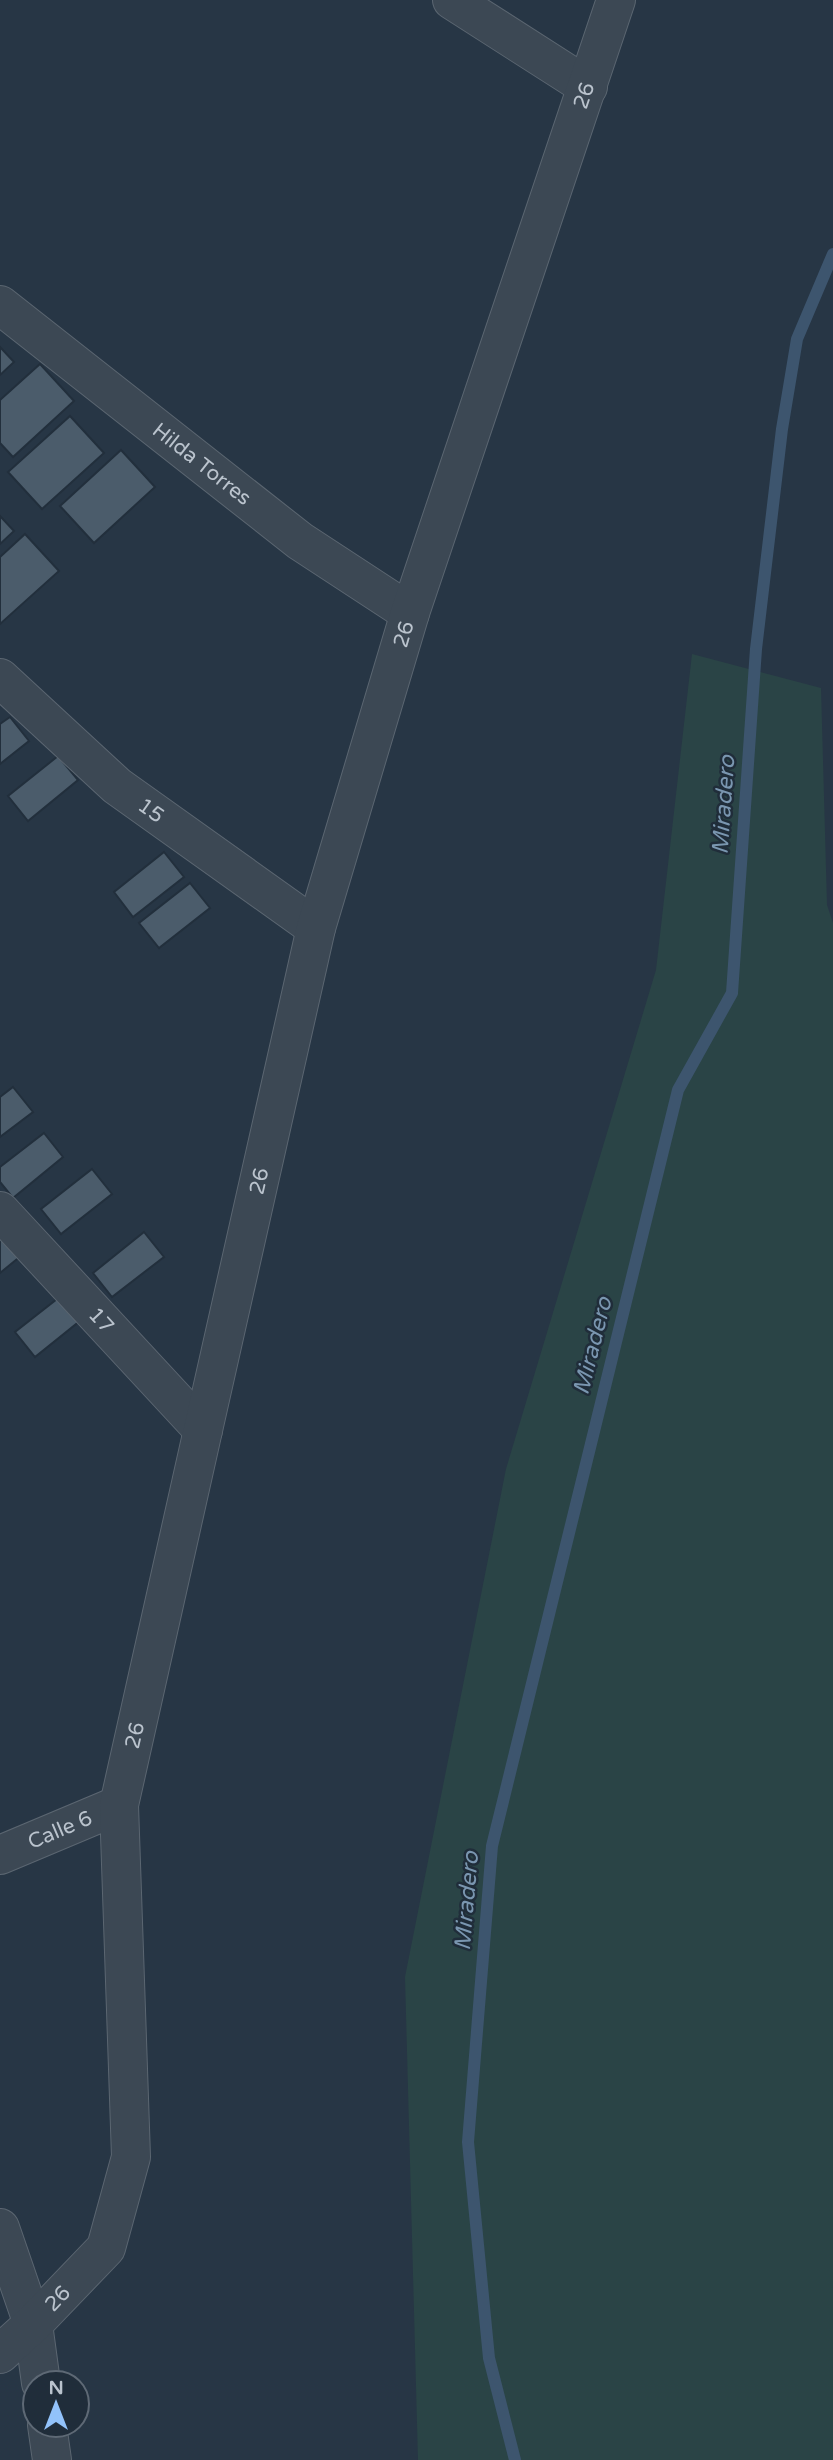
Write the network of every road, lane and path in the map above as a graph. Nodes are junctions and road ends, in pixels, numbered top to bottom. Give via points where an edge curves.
1 (452, 0) edge
2 (616, 0) edge
3 (588, 87) junction
4 (0, 305) edge
5 (410, 613) junction
6 (0, 678) edge
7 (316, 928) junction
8 (0, 1211) edge
9 (203, 1430) junction
10 (119, 1805) junction
11 (0, 1855) edge
12 (0, 2228) edge
13 (33, 2324) junction
14 (0, 2354) edge
15 (39, 2369) edge
16 (49, 2439) edge
17 (52, 2460) edge

1 - 3 street
2 - 3 street, 26
3 - 5 street, 26
4 - 5 street, Hilda Torres via 300,541
5 - 7 street, 26
6 - 7 street, 15 via 117,786
7 - 9 street, 26
8 - 9 street, 17
9 - 10 street, 26
10 - 11 street, Calle 6
10 - 13 street, 26 via 131,2157 106,2248
12 - 13 street
13 - 14 street, 26
13 - 15 street
16 - 17 street

